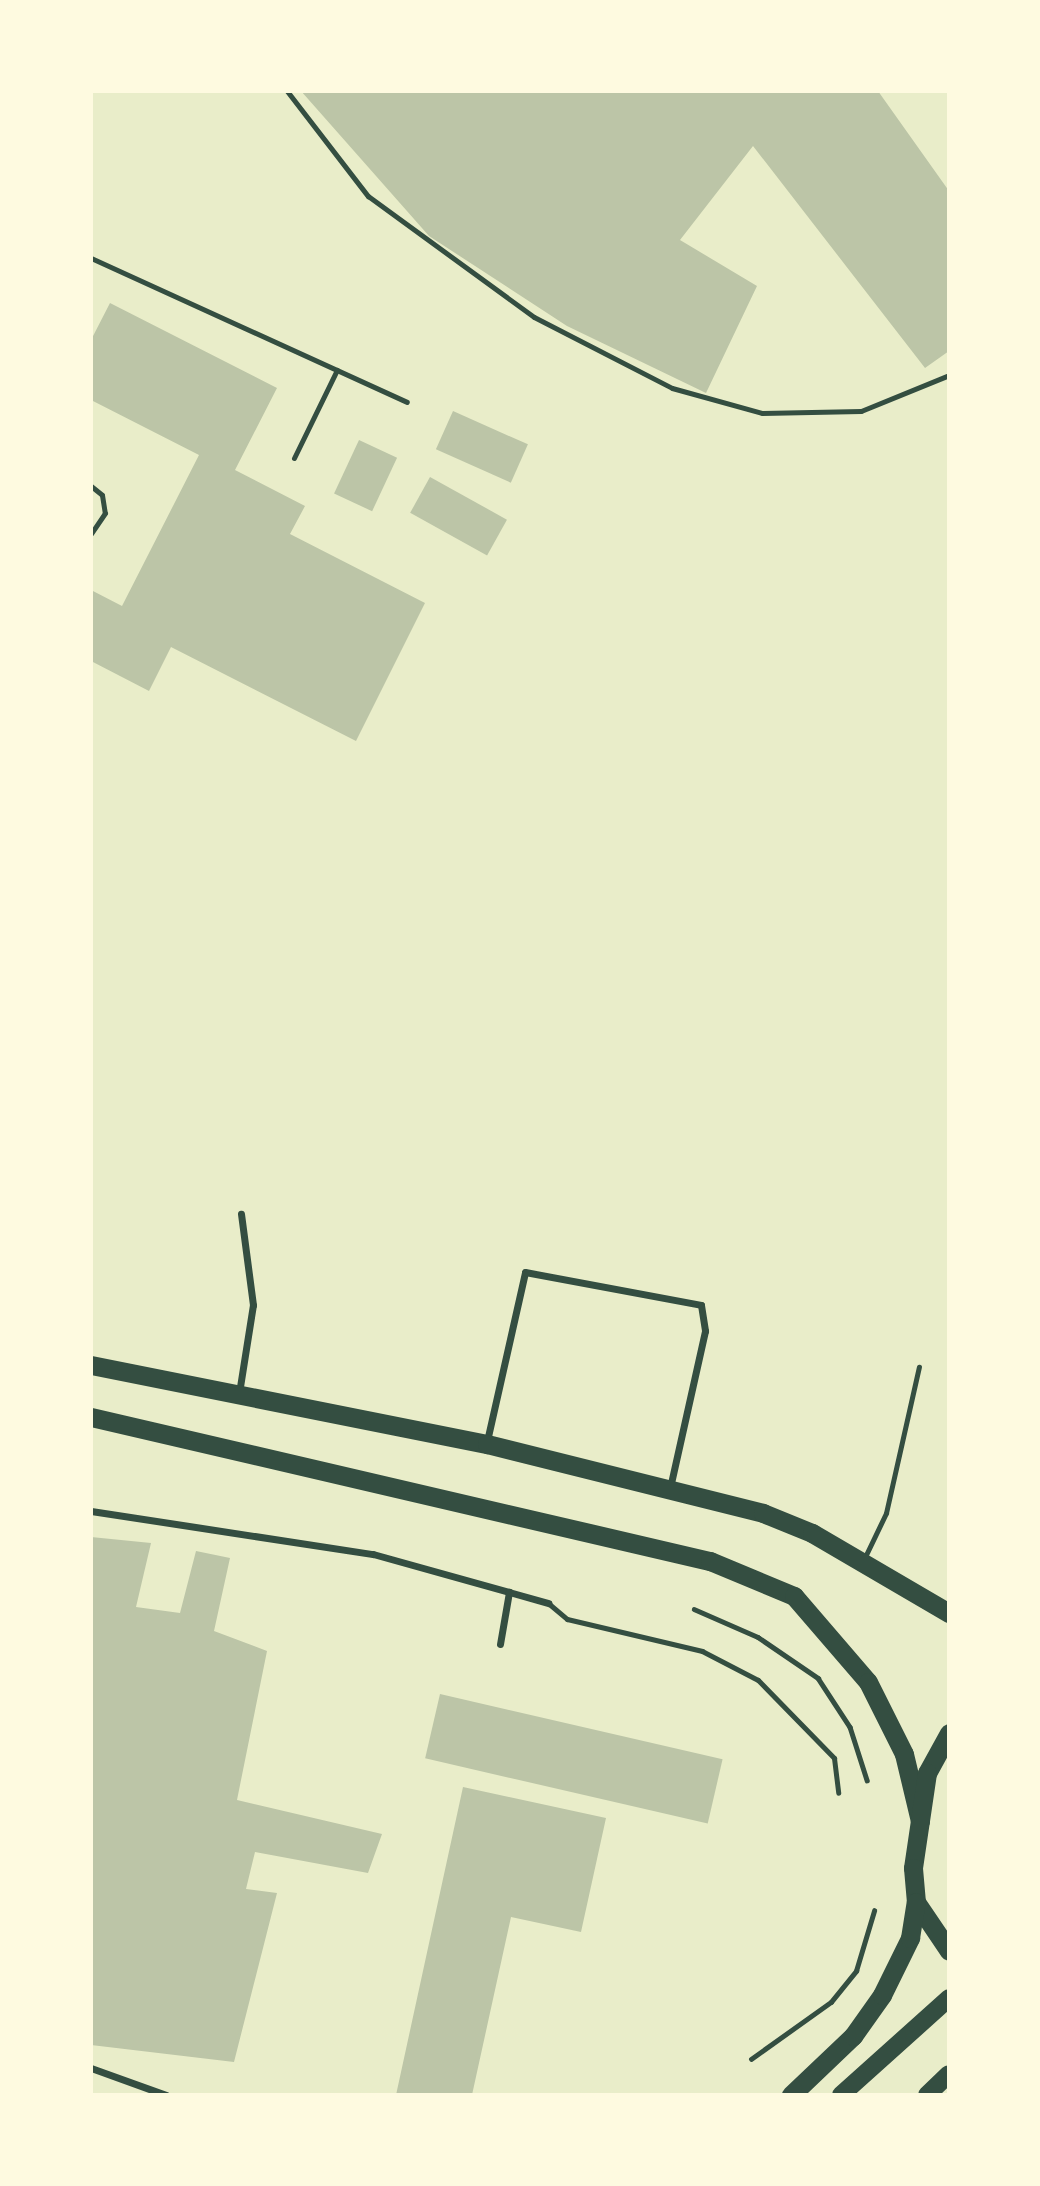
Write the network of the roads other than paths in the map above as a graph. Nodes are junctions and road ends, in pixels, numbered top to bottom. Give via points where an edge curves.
1 (286, 91) edge
2 (91, 258) edge
3 (337, 370) junction
4 (949, 375) edge
5 (407, 402) dead end
6 (295, 458) dead end
7 (91, 486) edge
8 (91, 534) edge
9 (241, 1214) dead end
10 (91, 1365) edge
11 (919, 1367) dead end
12 (239, 1393) junction
13 (91, 1417) edge
14 (487, 1444) junction
15 (670, 1486) junction
16 (91, 1511) edge
17 (862, 1562) junction
18 (509, 1592) junction
19 (548, 1603) joint
20 (949, 1613) edge
21 (500, 1644) dead end
22 (949, 1733) edge
23 (838, 1793) dead end
24 (920, 1821) junction
25 (916, 1902) junction
26 (945, 1946) edge
27 (949, 1998) edge
28 (91, 2068) edge
29 (949, 2074) edge
30 (166, 2095) edge
31 (791, 2095) edge
32 (841, 2095) edge
33 (927, 2095) edge

1 - 4 lane via 368,196 534,317 672,387 762,413 861,411
2 - 3 lane
3 - 5 lane
3 - 6 lane
7 - 8 lane via 102,495 105,513
9 - 12 street via 253,1305
10 - 12 highway
11 - 17 lane via 886,1513
12 - 14 highway
13 - 24 highway via 700,1559 794,1596 868,1682 904,1754
14 - 15 highway
14 - 15 street via 525,1272 701,1305 705,1331
15 - 17 highway via 763,1513
16 - 18 street via 373,1554
17 - 20 highway
18 - 19 street
18 - 21 street
19 - 23 lane via 567,1619 702,1651 758,1680 834,1758
22 - 24 highway via 927,1773
24 - 25 highway
25 - 26 highway
25 - 31 highway via 910,1938 882,1995 853,2036
27 - 32 main road
28 - 30 street
29 - 33 main road

